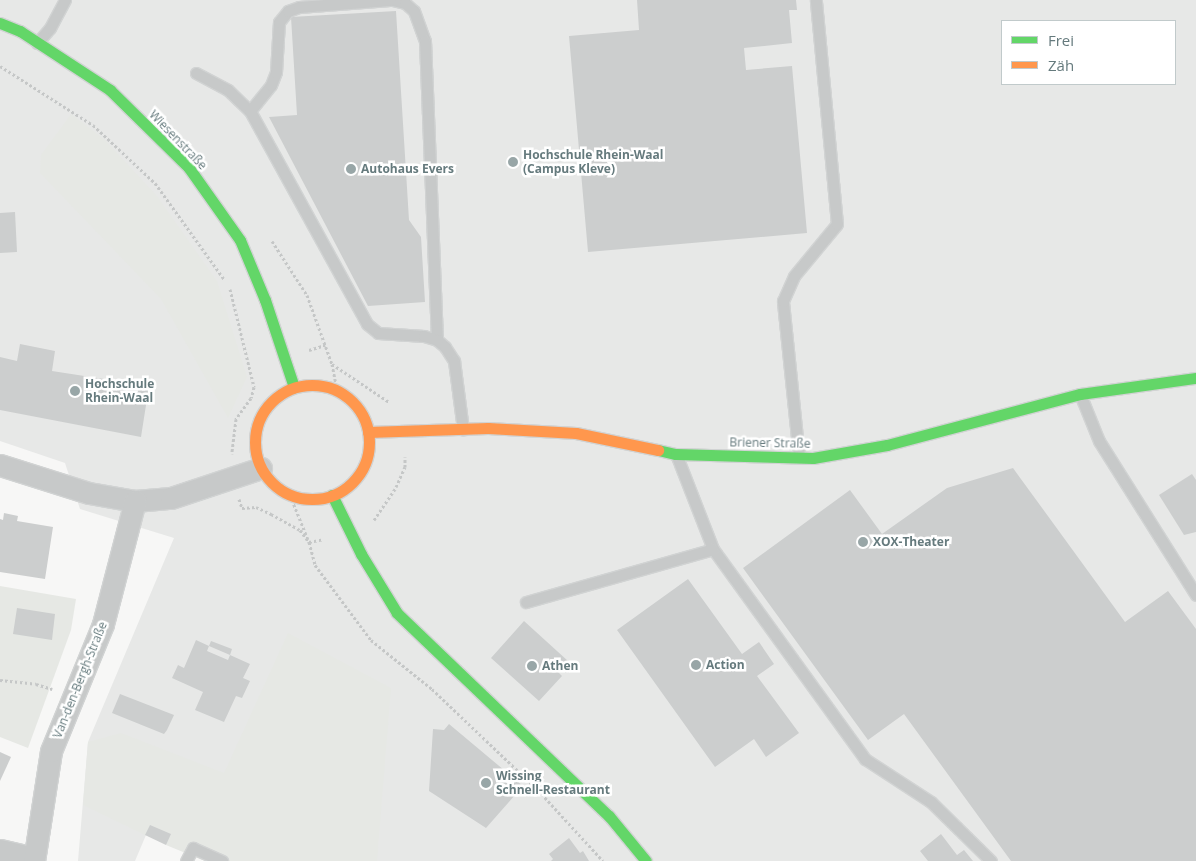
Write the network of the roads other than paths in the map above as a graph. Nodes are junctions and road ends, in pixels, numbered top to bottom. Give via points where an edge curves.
1 (64, 0) edge
2 (391, 0) edge
3 (816, 0) edge
4 (0, 23) edge
5 (37, 43) junction
6 (196, 73) dead end
7 (250, 111) junction
8 (437, 340) junction
9 (1196, 378) edge
10 (294, 387) junction
11 (1080, 394) junction
12 (463, 429) junction
13 (368, 432) junction
14 (676, 454) junction
15 (799, 458) junction
16 (0, 465) edge
17 (261, 468) junction
18 (332, 495) junction
19 (135, 502) junction
20 (713, 549) junction
21 (1196, 594) edge
22 (526, 602) dead end
23 (0, 850) edge
24 (34, 859) edge
25 (186, 861) edge
26 (222, 861) edge
27 (646, 861) edge
28 (991, 861) edge

1 - 5 lane via 50,28
2 - 7 lane via 299,7 288,11 279,22 276,72 271,86
2 - 8 lane via 414,11 425,41
3 - 15 lane via 837,224 794,276 783,301
4 - 5 street, Wiesenstraße
5 - 10 street, Wiesenstraße via 110,90 189,168 240,240 266,300
6 - 7 lane via 228,90
7 - 8 lane via 367,324 378,333
8 - 12 lane via 454,362
9 - 11 street, Briener Straße
10 - 13 street via 315,385 337,390 352,401
10 - 17 street via 276,397 256,429 255,449
11 - 15 street, Briener Straße via 887,445
11 - 21 lane via 1099,441
12 - 13 street, Briener Straße
12 - 14 street, Briener Straße via 576,433
13 - 18 street via 368,452 361,470 348,486
14 - 15 street, Briener Straße
14 - 20 lane
16 - 19 street via 89,493
17 - 18 street via 273,484 290,495 304,498
17 - 19 street via 171,498
18 - 27 street via 397,613 609,816
19 - 24 street, Van-den-Bergh-Straße via 103,624 51,751
20 - 22 lane
20 - 28 lane via 865,759 931,802
23 - 24 street
25 - 26 lane via 193,848

